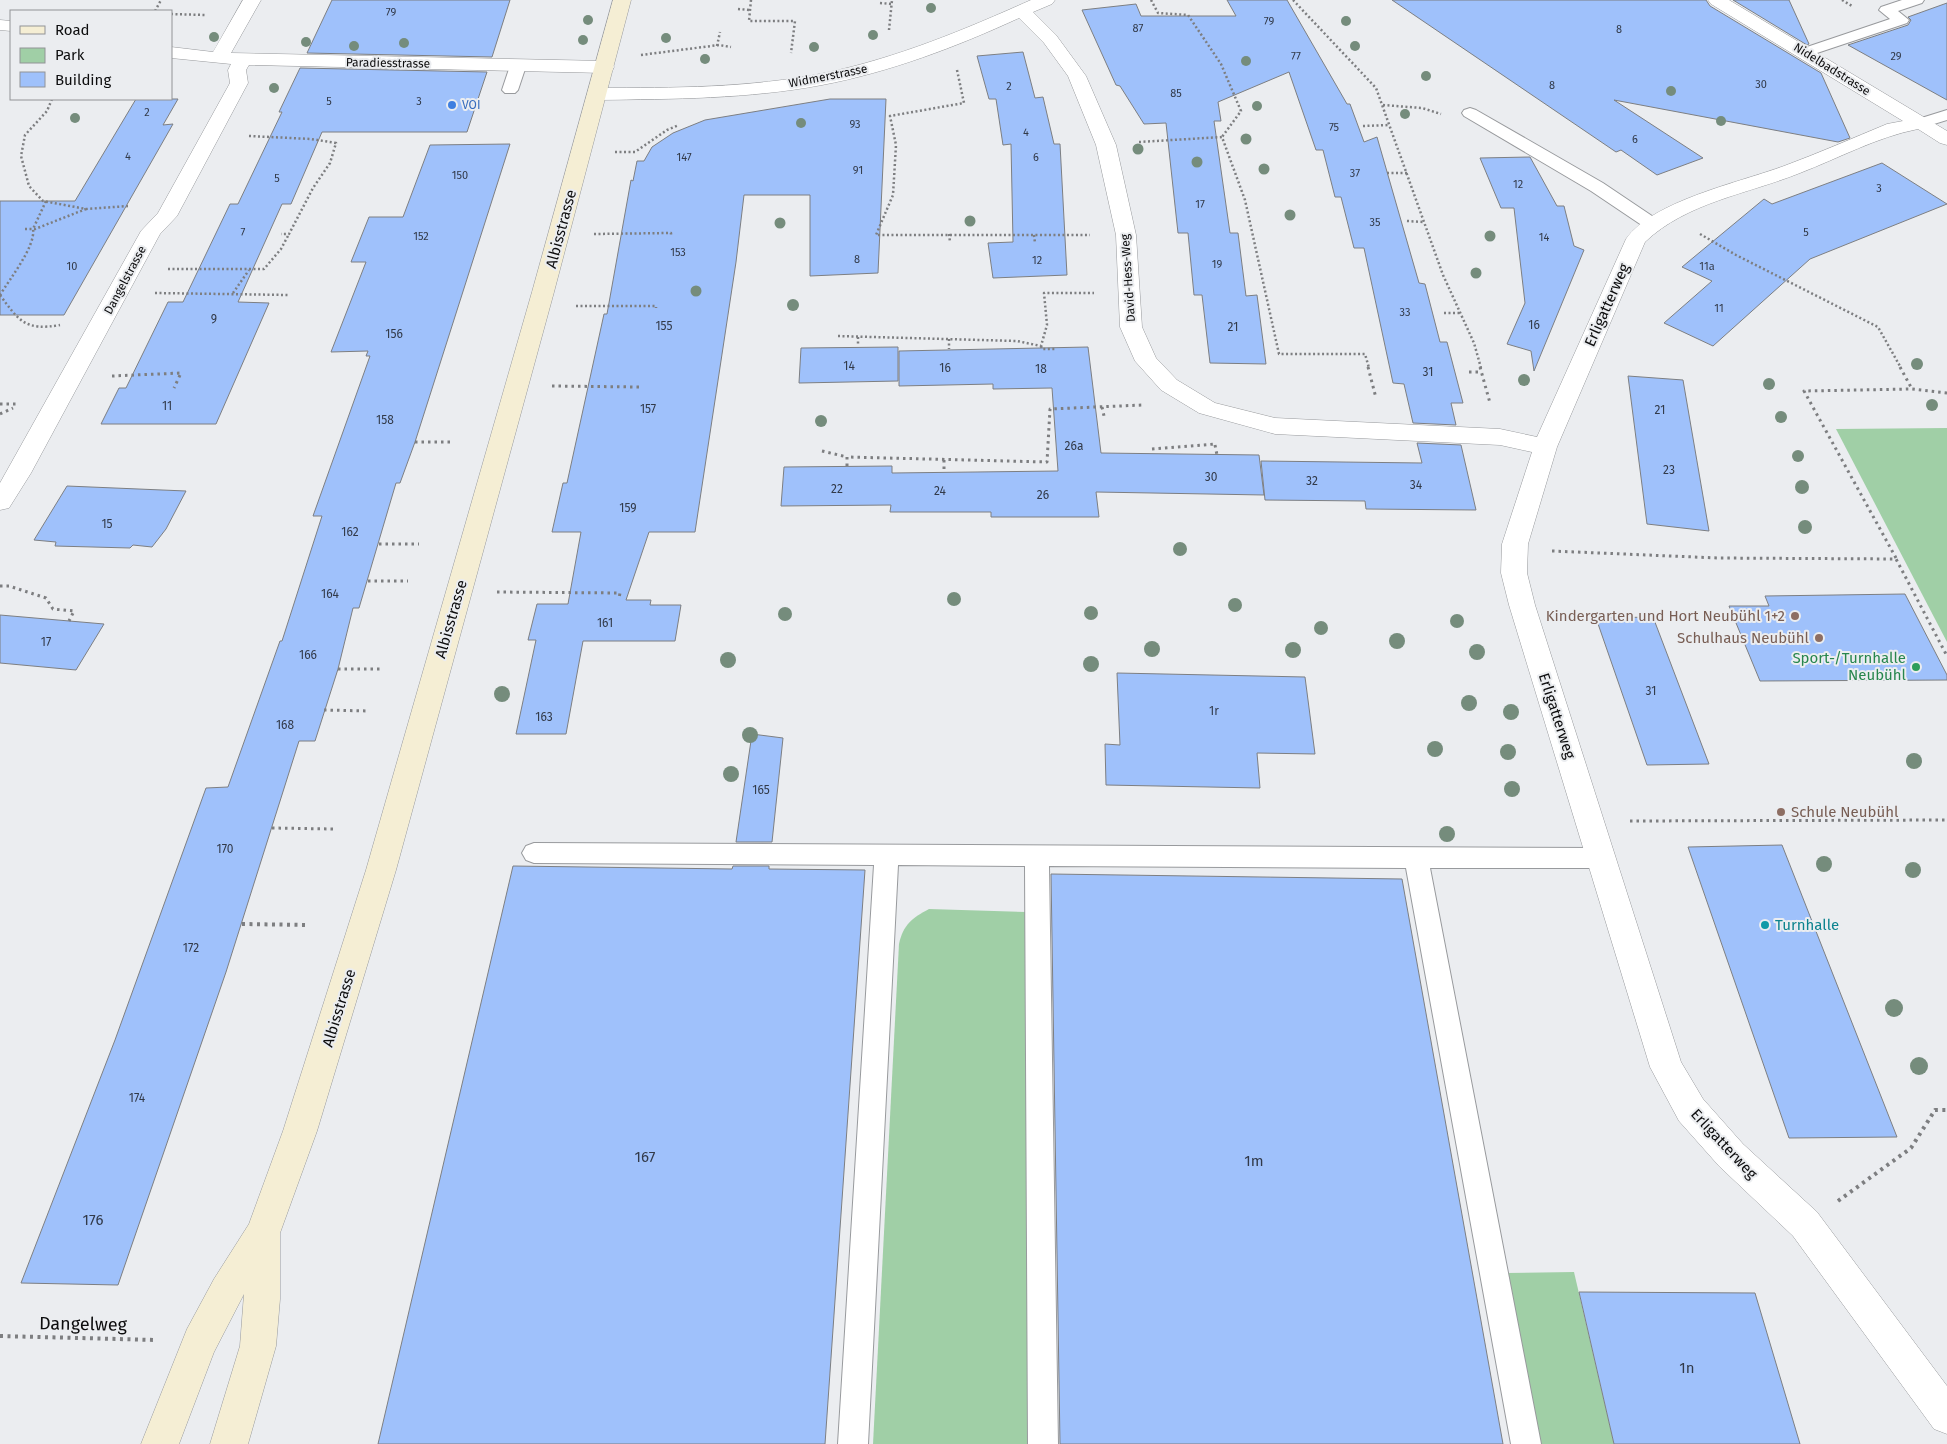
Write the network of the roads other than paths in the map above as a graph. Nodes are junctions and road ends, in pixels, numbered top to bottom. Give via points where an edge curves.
1 (252, 0) edge
2 (622, 0) edge
3 (1046, 0) edge
4 (1717, 0) edge
5 (1917, 0) edge
6 (1022, 11) junction
7 (172, 52) edge
8 (1806, 52) junction
9 (218, 58) junction
10 (242, 59) junction
11 (518, 66) junction
12 (606, 66) junction
13 (510, 90) dead end
14 (598, 94) junction
15 (1470, 113) dead end
16 (1947, 116) edge
17 (1920, 123) junction
18 (1947, 139) edge
19 (1661, 220) junction
20 (1545, 447) junction
21 (0, 502) edge
22 (534, 853) dead end
23 (887, 854) junction
24 (1037, 855) junction
25 (1602, 858) junction
26 (1416, 859) junction
27 (263, 1233) junction
28 (1947, 1416) edge
29 (160, 1444) edge
30 (229, 1444) edge
31 (853, 1444) edge
32 (1043, 1444) edge
33 (1526, 1444) edge

1 - 9 street
2 - 12 main road, Albisstrasse
3 - 6 street, Widmerstrasse
4 - 8 street, Nidelbadstrasse
5 - 8 lane via 1886,10 1902,20
6 - 14 street, Widmerstrasse via 888,63 832,77 748,89
6 - 20 street, David-Hess-Weg via 1050,39 1077,76 1106,145 1126,235 1131,327 1146,361 1169,385 1207,408 1275,426 1500,436
7 - 9 street, Paradiesstrasse
8 - 17 street, Nidelbadstrasse
9 - 10 street, Paradiesstrasse
10 - 11 street, Paradiesstrasse
10 - 21 street, Dangelstrasse via 237,70 239,83 167,216 151,231 19,474
11 - 12 street, Paradiesstrasse
11 - 13 lane
12 - 14 main road, Albisstrasse
14 - 27 main road, Albisstrasse via 381,870 300,1131
15 - 19 lane
16 - 17 lane
17 - 18 street, Nidelbadstrasse
17 - 19 street, Erligatterweg via 1894,128 1791,170 1705,198
19 - 20 street, Erligatterweg via 1636,239
20 - 25 street, Erligatterweg via 1515,544 1514,573
22 - 23 lane
23 - 24 lane
23 - 31 lane
24 - 26 lane
24 - 32 lane
25 - 26 lane
25 - 28 street, Erligatterweg via 1666,1067 1692,1110 1724,1148 1805,1224
26 - 33 lane
27 - 29 main road, Albisstrasse via 226,1291 200,1342
27 - 30 main road, Albisstrasse via 258,1346

